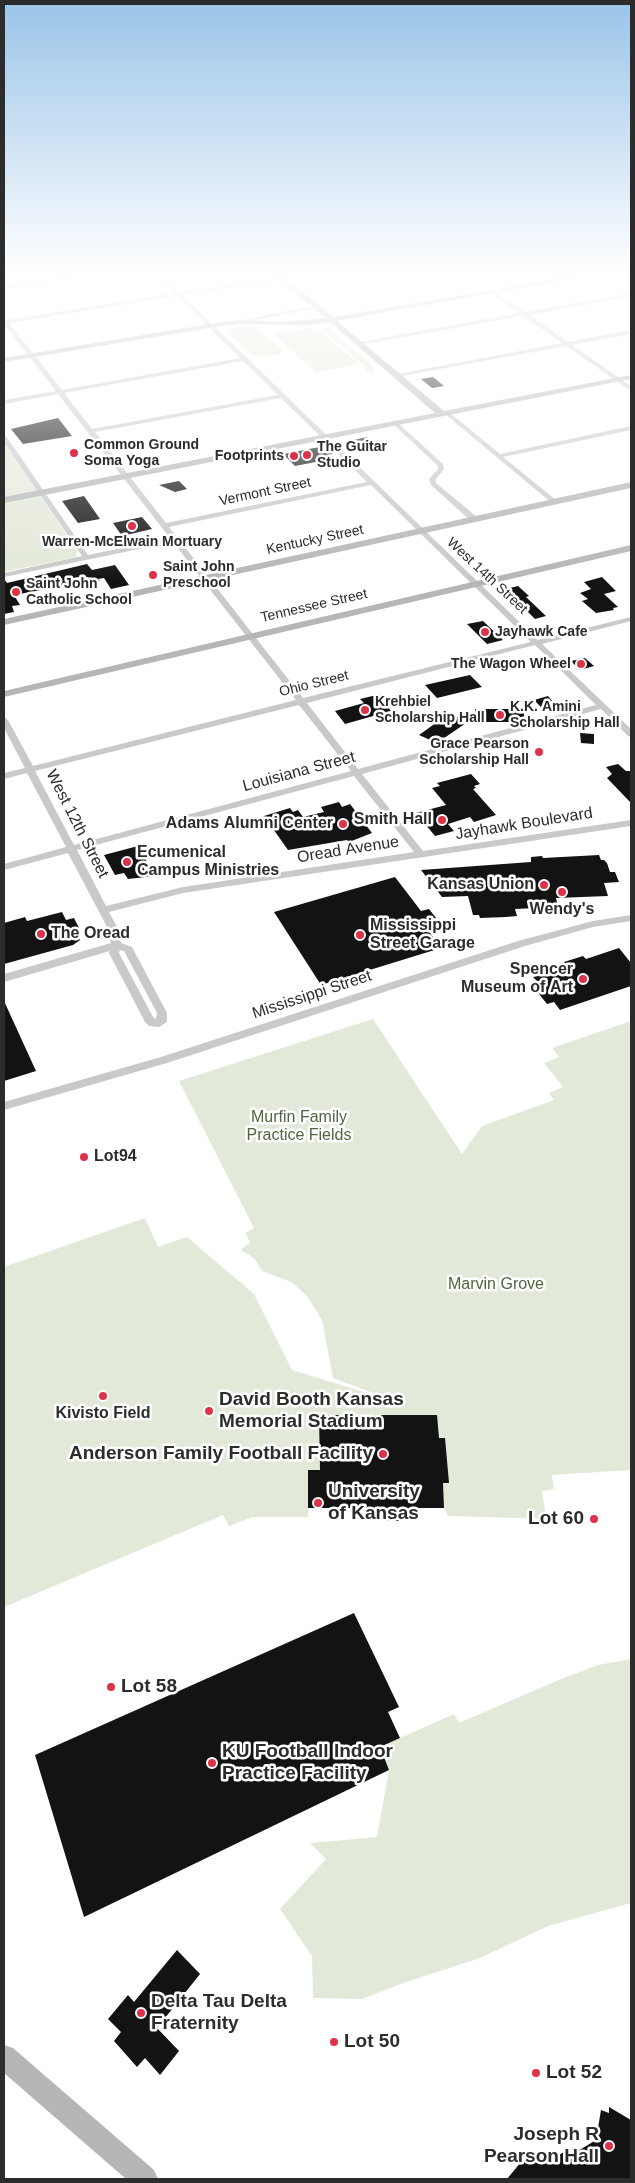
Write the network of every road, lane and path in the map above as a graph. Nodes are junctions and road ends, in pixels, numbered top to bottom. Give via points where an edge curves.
1 (48, 377) edge
2 (145, 377) edge
3 (264, 377) edge
4 (398, 377) edge
5 (613, 377) edge
6 (631, 377) edge
7 (618, 380) junction
8 (631, 389) edge
9 (60, 392) junction
10 (283, 396) junction
11 (4, 402) edge
12 (445, 414) junction
13 (395, 423) junction
14 (631, 428) edge
15 (91, 432) junction
16 (4, 437) edge
17 (324, 437) junction
18 (498, 456) junction
19 (126, 476) junction
20 (371, 483) junction
21 (631, 485) edge
22 (42, 493) junction
23 (4, 500) edge
24 (553, 502) junction
25 (474, 519) junction
26 (164, 526) junction
27 (420, 531) junction
28 (174, 539) junction
29 (631, 548) edge
30 (86, 557) junction
31 (4, 574) edge
32 (205, 578) junction
33 (476, 584) junction
34 (631, 619) edge
35 (4, 622) edge
36 (252, 636) junction
37 (538, 643) junction
38 (4, 694) edge
39 (302, 702) junction
40 (603, 706) junction
41 (4, 720) edge
42 (629, 730) edge
43 (30, 769) junction
44 (357, 772) junction
45 (4, 776) edge
46 (631, 823) edge
47 (71, 849) junction
48 (420, 854) junction
49 (4, 867) edge
50 (103, 910) junction
51 (631, 918) edge
52 (117, 945) junction
53 (4, 978) edge
54 (4, 1106) edge
55 (4, 2056) edge
56 (145, 2179) edge

1 - 9 street
2 - 9 street
3 - 10 street, West 14th Street
4 - 12 main road
5 - 7 street
6 - 7 main road
7 - 8 street
7 - 12 main road
9 - 11 street
9 - 15 street
10 - 15 street
10 - 17 street, West 14th Street
12 - 13 main road
12 - 18 street
13 - 17 main road
13 - 25 street via 441,465 432,479 433,484
14 - 18 street
15 - 19 street
16 - 22 street
17 - 19 main road
17 - 20 street, West 14th Street
18 - 24 street
19 - 22 main road
19 - 26 street
20 - 26 street, Vermont Street
20 - 27 street, West 14th Street
21 - 24 main road, Kentucky Street
22 - 23 main road
22 - 30 street
24 - 25 main road, Kentucky Street
25 - 27 main road, Kentucky Street
26 - 28 street
27 - 32 main road, Kentucky Street
27 - 33 street, West 14th Street
28 - 30 street
28 - 32 street
29 - 33 main road, Tennessee Street
30 - 31 street
32 - 35 main road, Kentucky Street
32 - 36 street
33 - 36 main road, Tennessee Street
33 - 37 street, West 14th Street
34 - 37 street, Ohio Street
36 - 38 main road, Tennessee Street
36 - 39 street
37 - 39 street, Ohio Street
37 - 40 street, West 14th Street
39 - 43 street, Ohio Street
39 - 44 street
40 - 42 street, West 14th Street
40 - 44 street, Louisiana Street
41 - 43 street, West 12th Street
43 - 45 street, Ohio Street
43 - 47 street, West 12th Street
44 - 47 street, Louisiana Street
44 - 48 street
46 - 48 street, Jayhawk Boulevard
47 - 49 street, Louisiana Street
47 - 50 street, West 12th Street
48 - 50 street, Oread Avenue via 183,890
50 - 52 street, West 12th Street
51 - 54 street, Mississippi Street via 593,924 522,943 173,1057
52 - 52 street, West 12th Street via 114,953 149,1019 159,1023 163,1019 162,1013 128,949
52 - 53 street
55 - 56 main road

